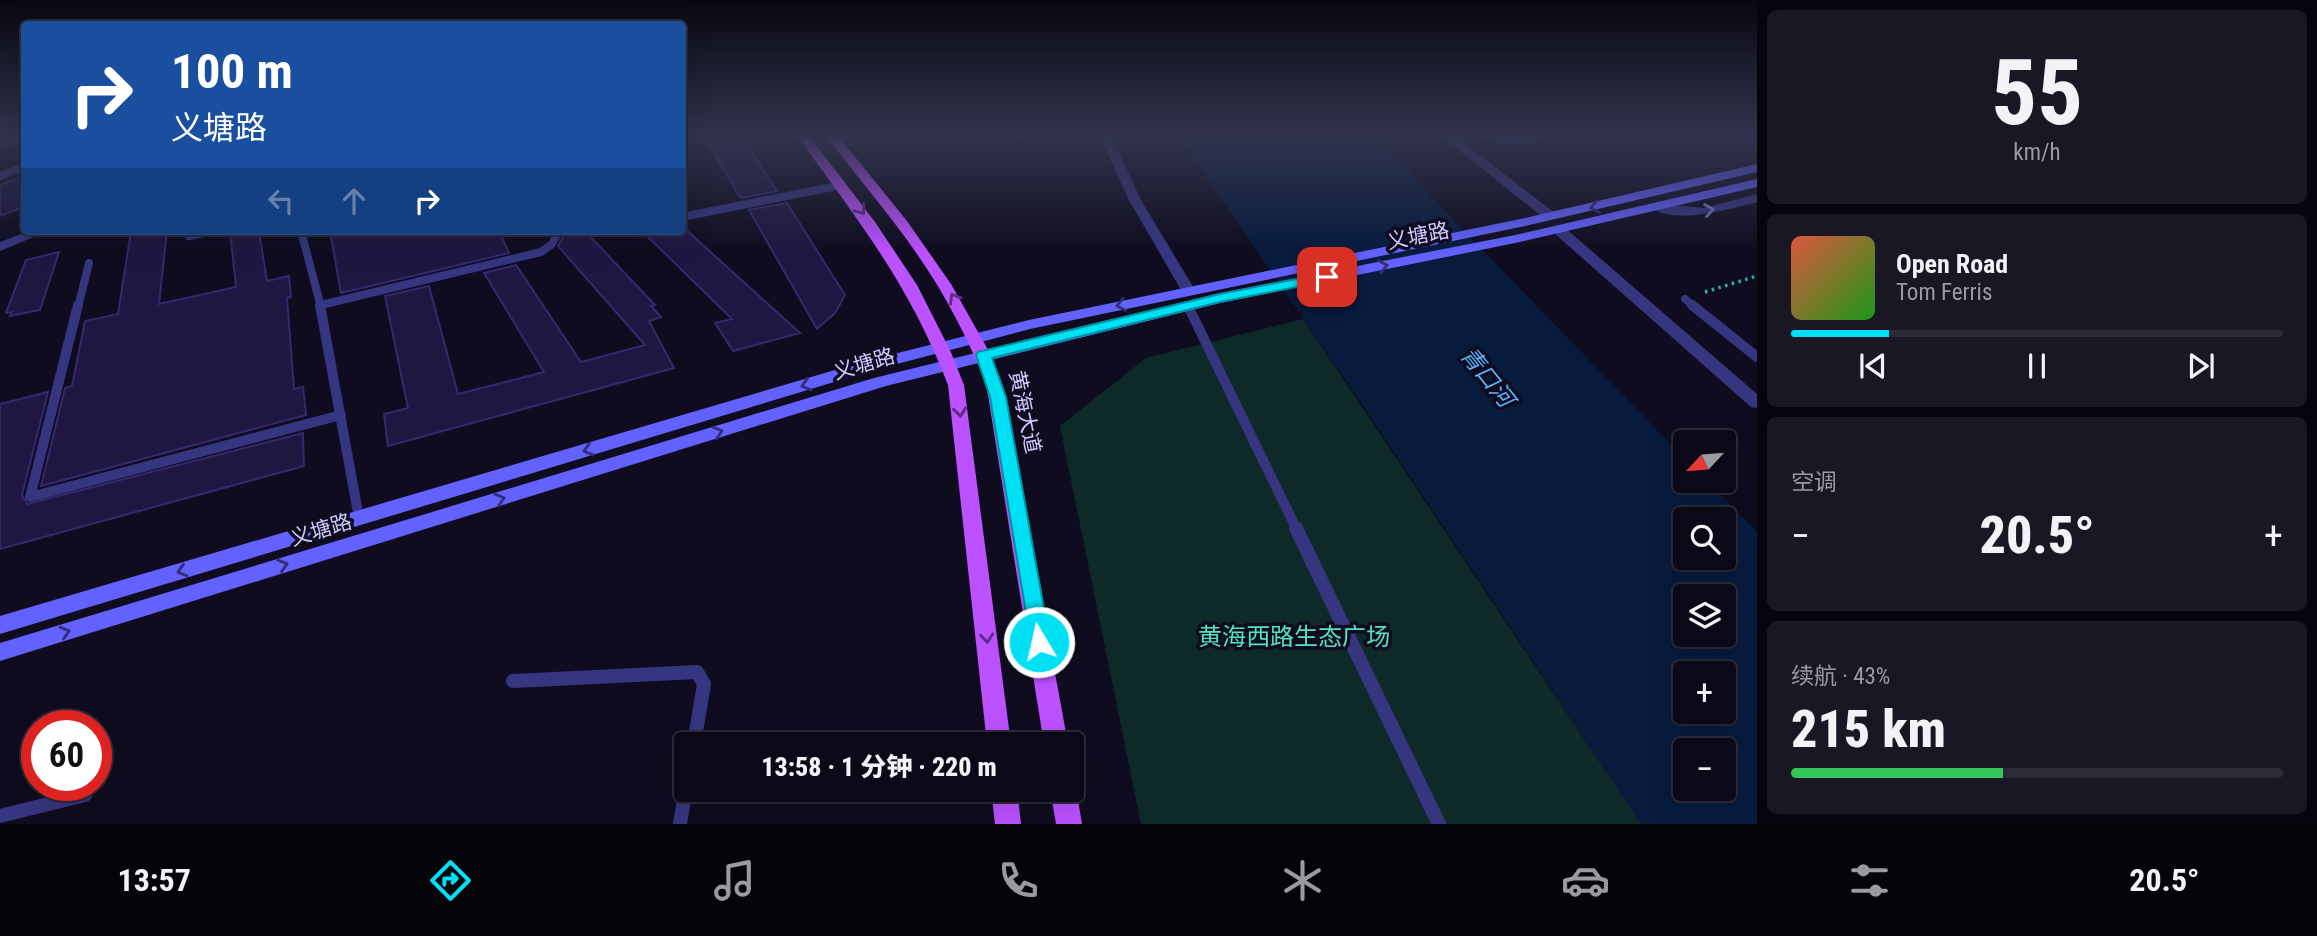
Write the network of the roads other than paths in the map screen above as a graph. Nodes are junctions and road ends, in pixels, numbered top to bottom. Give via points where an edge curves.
1 (834, 175) edge
2 (864, 175) edge
3 (1124, 175) edge
4 (1496, 175) edge
5 (1729, 175) edge
6 (1757, 183) edge
7 (842, 185) junction
8 (1757, 198) edge
9 (1660, 208) junction
10 (686, 215) edge
11 (1554, 223) junction
12 (31, 235) edge
13 (194, 235) edge
14 (302, 235) edge
15 (554, 235) edge
16 (189, 236) dead end
17 (0, 247) edge
18 (89, 263) dead end
19 (1216, 292) junction
20 (1188, 298) junction
21 (1685, 299) road end
22 (321, 305) junction
23 (979, 347) junction
24 (945, 356) junction
25 (1757, 357) edge
26 (1757, 403) edge
27 (341, 415) junction
28 (359, 518) junction
29 (0, 625) edge
30 (0, 652) edge
31 (513, 681) dead end
32 (696, 732) edge
33 (998, 732) edge
34 (1054, 732) edge
35 (61, 801) edge
36 (684, 802) edge
37 (1005, 802) edge
38 (1065, 802) edge
39 (0, 816) edge
40 (680, 824) edge
41 (1007, 824) edge
42 (1069, 824) edge
43 (1439, 824) edge

1 - 7 main road
23 -> 2 main road, 黄海大道 via 942,278
3 - 20 street
4 - 11 street
5 -> 11 main road, 义塘路
6 - 9 main road, 义塘路
7 - 10 lane
7 -> 24 main road via 910,283
9 -> 8 street via 1704,212
9 - 11 main road, 义塘路
11 - 19 main road, 义塘路 via 1525,222
19 -> 11 main road, 义塘路 via 1540,234
11 - 26 street
12 - 17 street
13 - 16 lane
14 - 22 lane
15 - 22 lane via 551,245 541,252
18 - 27 lane via 30,497
19 - 20 main road, 义塘路
20 - 23 main road, 义塘路
20 - 43 lane
21 - 25 lane
22 - 27 lane
23 - 24 main road, 义塘路
23 - 34 main road, 黄海大道 via 998,397
24 -> 28 main road, 义塘路 via 868,366
30 -> 24 main road, 义塘路 via 867,386
24 -> 33 main road via 960,411
27 - 28 lane
28 -> 29 main road, 义塘路
31 - 32 lane via 697,673 704,684
35 - 39 lane
36 - 40 lane
37 - 41 main road
38 - 42 main road

